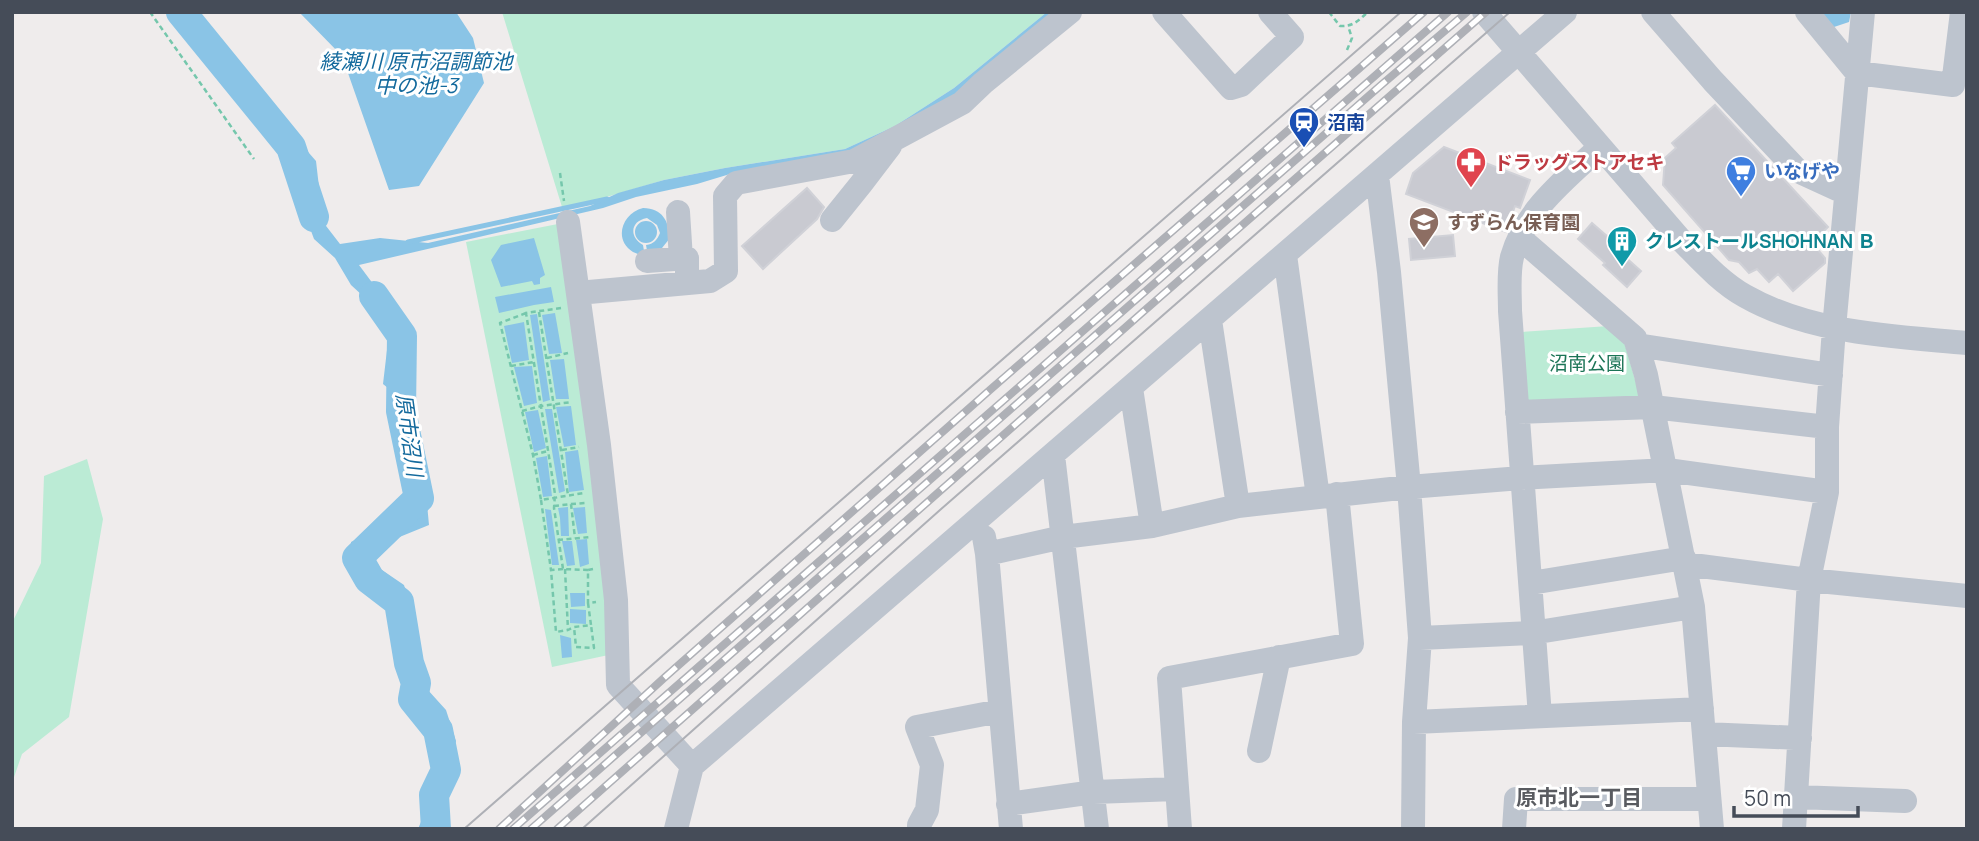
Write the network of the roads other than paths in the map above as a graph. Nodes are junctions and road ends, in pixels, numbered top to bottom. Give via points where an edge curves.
1 (1070, 12) edge
2 (1164, 12) edge
3 (1270, 12) edge
4 (1484, 12) edge
5 (1565, 12) edge
6 (1653, 12) edge
7 (1807, 12) edge
8 (1863, 12) edge
9 (1962, 12) edge
10 (1519, 53) junction
11 (1857, 73) junction
12 (897, 137) junction
13 (1600, 147) junction
14 (1377, 174) junction
15 (1846, 193) junction
16 (566, 210) road end
17 (678, 212) dead end
18 (832, 220) dead end
19 (1520, 238) junction
20 (1285, 255) junction
21 (647, 261) dead end
22 (688, 264) junction
23 (570, 300) junction
24 (1210, 320) junction
25 (1834, 328) junction
26 (1967, 343) edge
27 (1637, 345) junction
28 (1831, 375) junction
29 (1131, 388) junction
30 (1653, 407) junction
31 (1517, 412) junction
32 (1827, 427) junction
33 (1053, 455) junction
34 (1667, 470) junction
35 (1521, 478) junction
36 (1409, 487) junction
37 (1827, 492) junction
38 (1328, 496) junction
39 (1238, 506) junction
40 (980, 519) junction
41 (1152, 526) junction
42 (1063, 537) junction
43 (987, 554) junction
44 (1685, 561) junction
45 (1809, 580) junction
46 (1531, 583) junction
47 (1967, 596) edge
48 (1693, 607) junction
49 (1532, 633) junction
50 (1420, 638) junction
51 (1279, 657) junction
52 (1702, 709) junction
53 (1000, 711) junction
54 (1540, 716) junction
55 (1414, 722) junction
56 (1704, 734) junction
57 (1800, 738) junction
58 (1259, 751) dead end
59 (692, 766) junction
60 (1176, 789) junction
61 (1094, 792) junction
62 (1796, 797) junction
63 (1709, 799) junction
64 (1905, 801) dead end
65 (1008, 804) junction
66 (676, 829) edge
67 (919, 829) edge
68 (1011, 829) edge
69 (1097, 829) edge
70 (1180, 829) edge
71 (1413, 829) edge
72 (1514, 829) edge
73 (1712, 829) edge
74 (1794, 829) edge

1 - 12 street via 962,103
2 - 3 street via 1231,88 1241,85 1292,37
4 - 10 street
5 - 10 street
6 - 15 street via 1798,171
7 - 11 street
8 - 11 street
9 - 11 street via 1953,85
10 - 13 street
10 - 14 street
11 - 15 street
12 - 18 street
12 - 22 street via 854,161 736,183 724,196 726,271 710,281
13 - 19 street via 1551,193
13 - 25 street via 1680,239 1724,281 1770,307
14 - 20 street
14 - 36 street
15 - 25 street
16 - 23 street
17 - 22 street
19 - 27 street via 1617,321
19 - 31 street via 1512,259 1510,311
20 - 24 street
20 - 38 street
21 - 22 street
22 - 23 street
23 - 59 street via 599,445 616,600 618,685
24 - 29 street
24 - 39 street
25 - 26 street
25 - 28 street
27 - 28 street
27 - 30 street
28 - 32 street
29 - 33 street
29 - 41 street
30 - 31 street
30 - 32 street
30 - 34 street
31 - 35 street
32 - 37 street
33 - 40 street
33 - 42 street
34 - 35 street
34 - 37 street
34 - 44 street
35 - 36 street
35 - 46 street
36 - 38 street
36 - 50 street
37 - 45 street
38 - 39 street
38 - 51 street via 1352,644
39 - 41 street
40 - 43 street
40 - 59 street
41 - 42 street
42 - 43 street
42 - 61 street
43 - 53 street
44 - 45 street
44 - 46 street
44 - 48 street
45 - 47 street
45 - 57 street
46 - 49 street
48 - 49 street
48 - 52 street
49 - 50 street
49 - 54 street
50 - 55 street
51 - 58 street
51 - 60 street via 1169,678
52 - 54 street
52 - 56 street
53 - 65 street
53 - 67 street via 917,727 932,765 927,810
54 - 55 street
55 - 71 street
56 - 57 street
56 - 63 street
57 - 62 street
59 - 66 street
60 - 61 street
60 - 70 street
61 - 65 street
61 - 69 street
62 - 64 street
62 - 74 street
63 - 72 street via 1516,799
63 - 73 street
65 - 68 street

